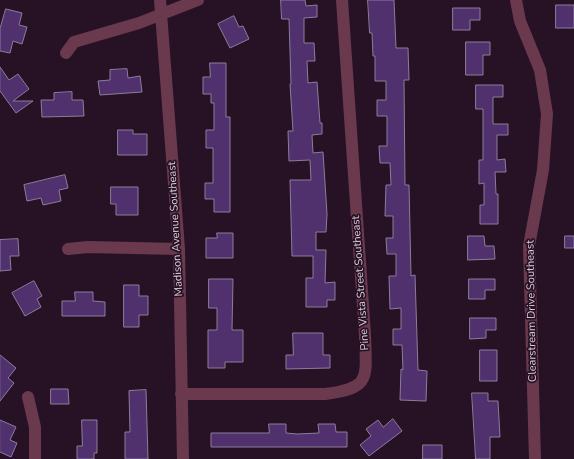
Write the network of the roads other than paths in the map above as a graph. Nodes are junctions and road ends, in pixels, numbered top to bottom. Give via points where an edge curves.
1 (160, 0) edge
2 (198, 0) edge
3 (342, 0) edge
4 (516, 0) edge
5 (161, 16) junction
6 (66, 53) dead end
7 (68, 249) dead end
8 (178, 249) junction
9 (181, 394) junction
10 (28, 397) dead end
11 (35, 459) edge
12 (183, 459) edge
13 (535, 459) edge

1 - 5 street, Madison Avenue Southeast
2 - 5 street
3 - 9 street, Pine Vista Street Southeast via 365,335 365,375 357,387 345,392
4 - 13 street, Clearstream Drive Southeast via 520,21 540,70 546,114 543,170 529,246
5 - 6 street via 74,42
5 - 8 street, Madison Avenue Southeast
7 - 8 street
8 - 9 street, Madison Avenue Southeast
9 - 12 street, Madison Avenue Southeast
10 - 11 street via 34,427

